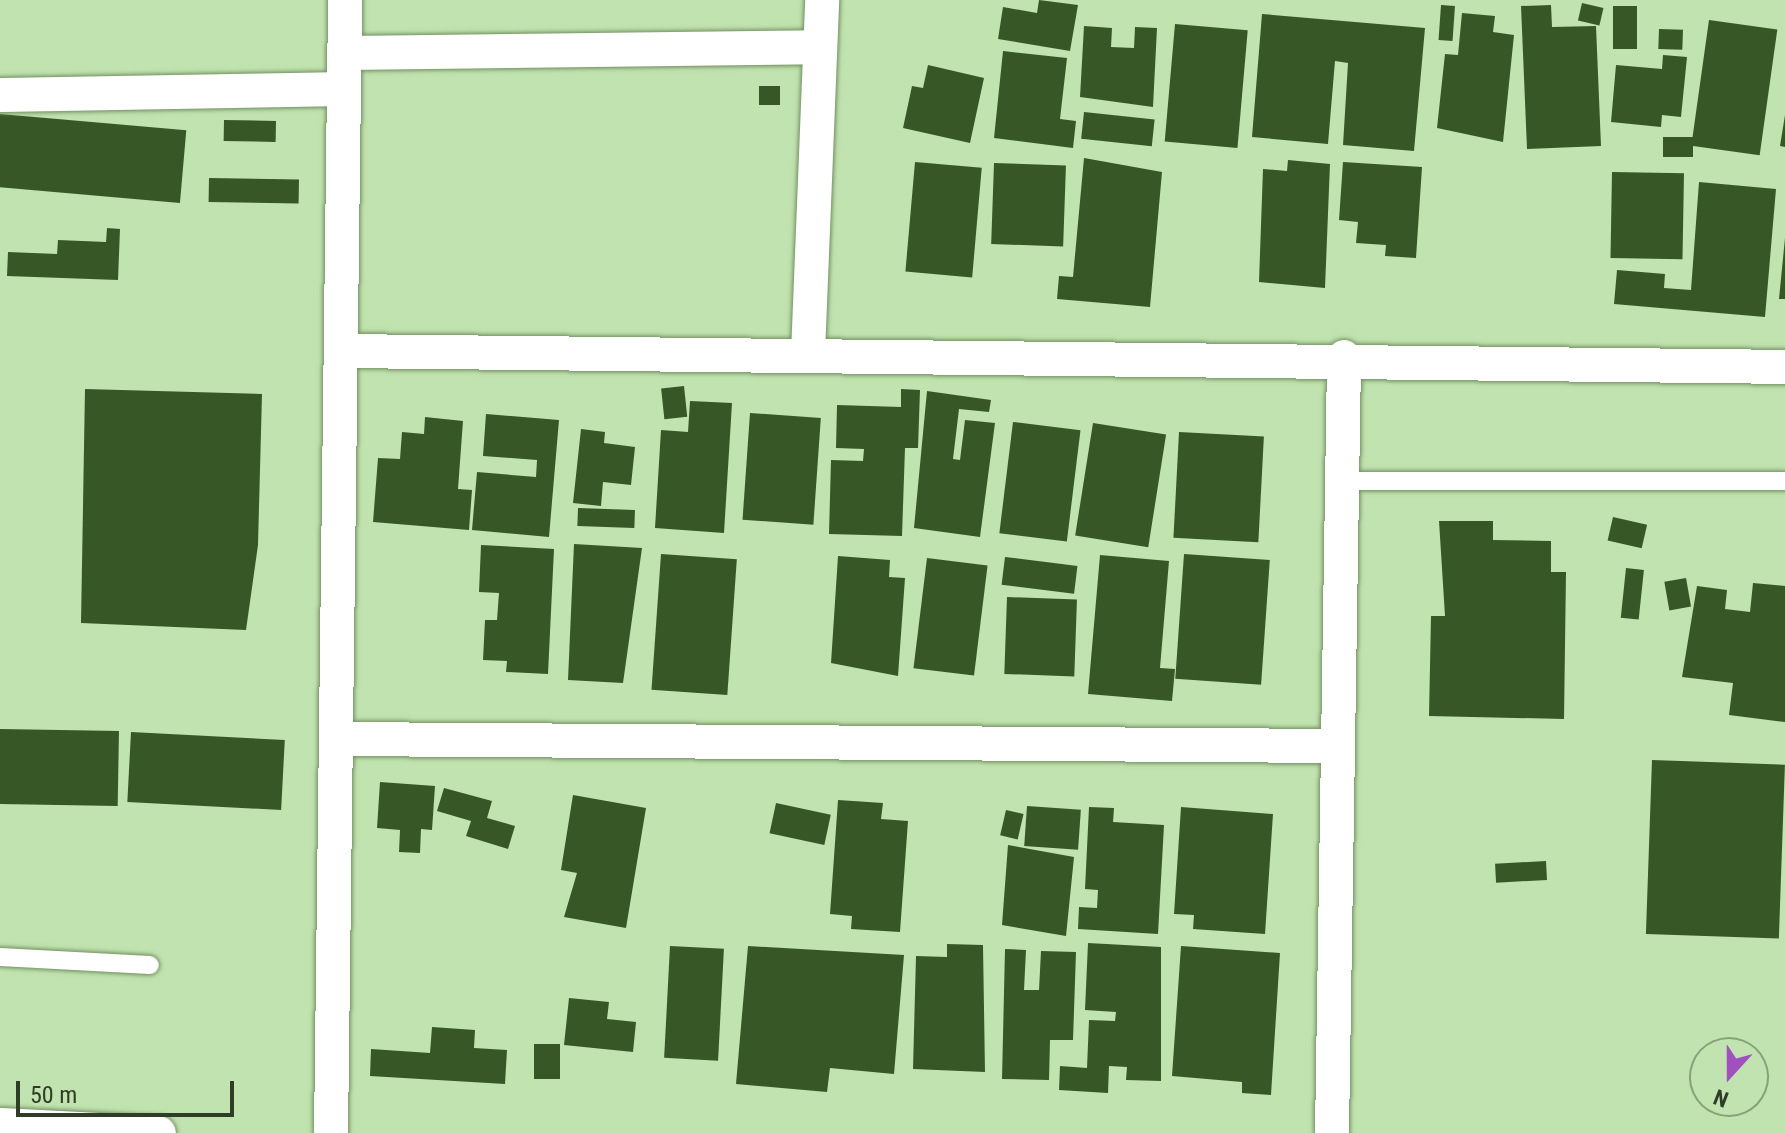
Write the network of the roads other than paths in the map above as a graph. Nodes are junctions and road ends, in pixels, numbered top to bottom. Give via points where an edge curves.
1 (345, 0) edge
2 (822, 0) edge
3 (820, 47) junction
4 (344, 53) junction
5 (344, 89) junction
6 (0, 95) edge
7 (341, 351) junction
8 (808, 354) junction
9 (1344, 357) junction
10 (1785, 367) edge
11 (1342, 481) junction
12 (1785, 481) edge
13 (336, 739) junction
14 (1338, 746) junction
15 (0, 957) edge
16 (150, 965) dead end
17 (0, 1125) edge
18 (159, 1133) edge
19 (331, 1133) edge
20 (1332, 1133) edge

1 - 4 street
2 - 3 street
3 - 4 street
3 - 8 street
4 - 5 street
5 - 6 street
5 - 7 street
7 - 8 street
7 - 13 street
8 - 9 street
9 - 10 street
9 - 11 street
11 - 12 lane
11 - 14 street
13 - 14 street
13 - 19 street
14 - 20 street
15 - 16 lane
17 - 18 street

